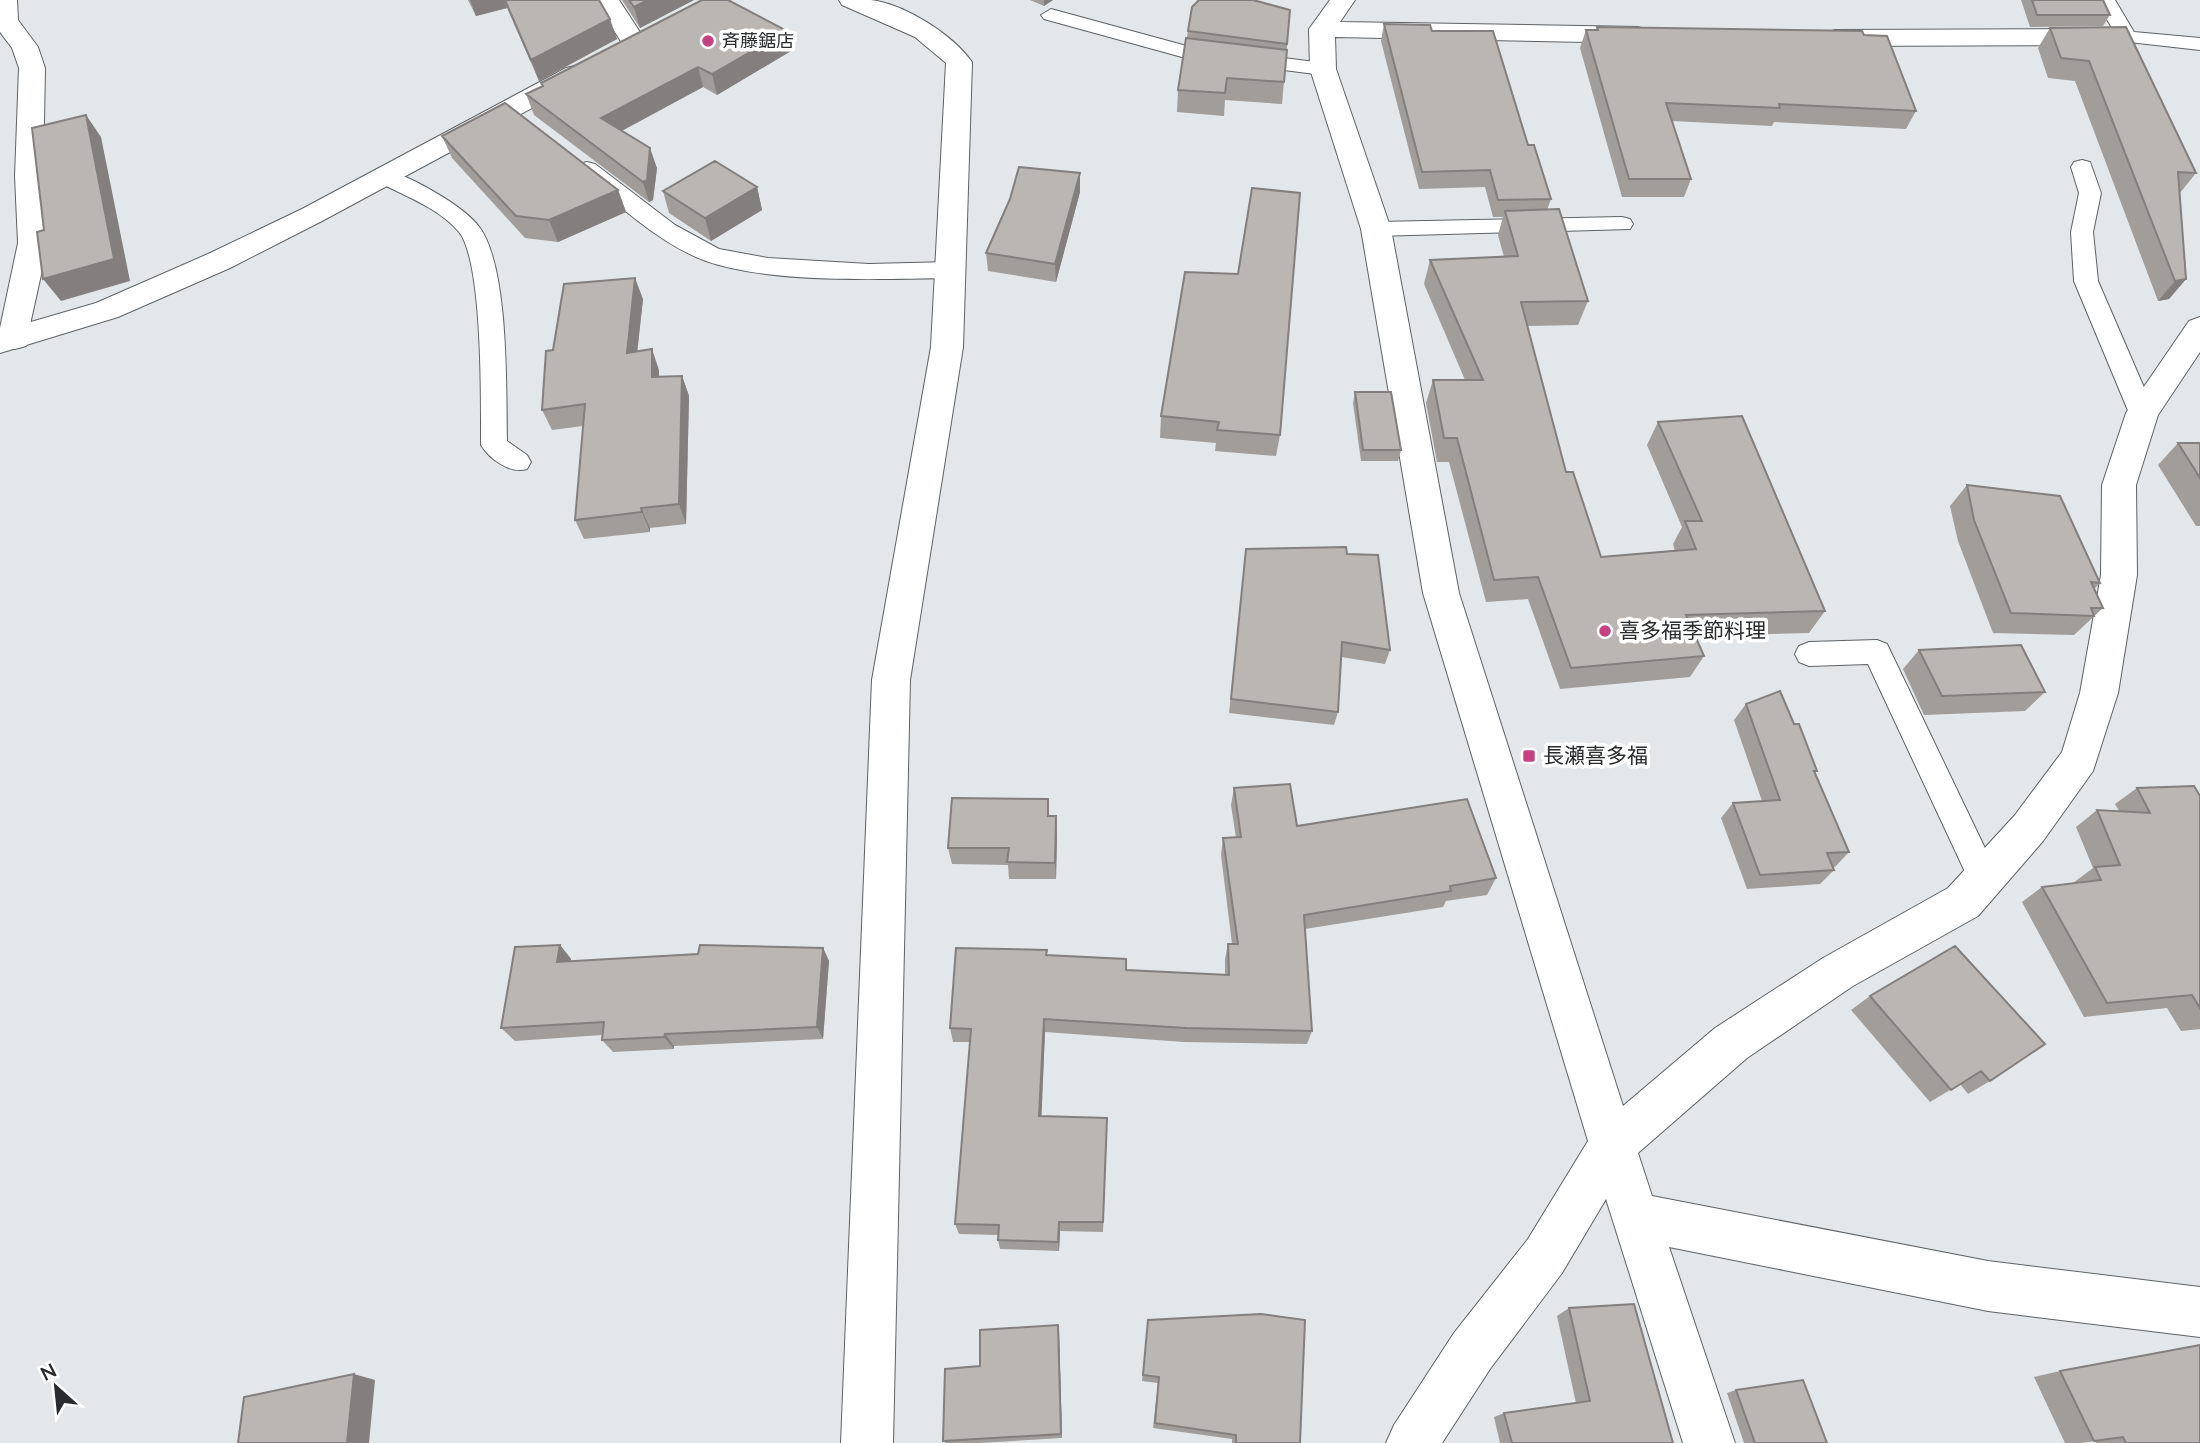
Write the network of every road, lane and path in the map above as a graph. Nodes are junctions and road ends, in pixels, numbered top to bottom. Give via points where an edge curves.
1 (5, 0) edge
2 (607, 0) edge
3 (851, 0) edge
4 (1343, 0) edge
5 (2105, 0) edge
6 (1051, 15) dead end
7 (1322, 29) junction
8 (1668, 36) edge
9 (2127, 37) junction
10 (1806, 38) edge
11 (2200, 44) edge
12 (1323, 69) junction
13 (574, 159) edge
14 (2082, 167) dead end
15 (384, 176) junction
16 (1622, 224) dead end
17 (1376, 229) junction
18 (950, 270) junction
19 (2200, 328) edge
20 (8, 340) edge
21 (2142, 412) junction
22 (517, 462) dead end
23 (1808, 654) dead end
24 (1984, 879) junction
25 (1612, 1145) junction
26 (1634, 1216) junction
27 (2200, 1312) edge
28 (867, 1443) edge
29 (1412, 1443) edge
30 (1709, 1443) edge

1 - 20 street via 5,21 25,47 32,68 29,176 33,243
2 - 15 street via 626,47 520,117
3 - 18 street via 923,30 949,48 959,62
4 - 7 street
5 - 9 lane
6 - 12 lane via 1182,51
7 - 8 street
7 - 12 street
9 - 10 street
9 - 11 lane
12 - 17 street
13 - 18 lane via 667,230 713,255 768,267
14 - 21 lane via 2090,193 2082,232 2087,281
15 - 20 street via 312,215 107,310
15 - 22 lane via 456,217 472,233 484,264 494,445
16 - 17 lane
17 - 25 street via 1441,593
18 - 28 street via 947,346 891,680
19 - 21 street
21 - 24 street via 2119,485 2119,575 2099,693 2079,759 2029,828
23 - 24 lane via 1877,652
24 - 25 street via 1964,902 1839,972 1731,1043
25 - 26 street
25 - 29 street via 1545,1256 1472,1351
26 - 27 street via 1988,1286
26 - 30 street

